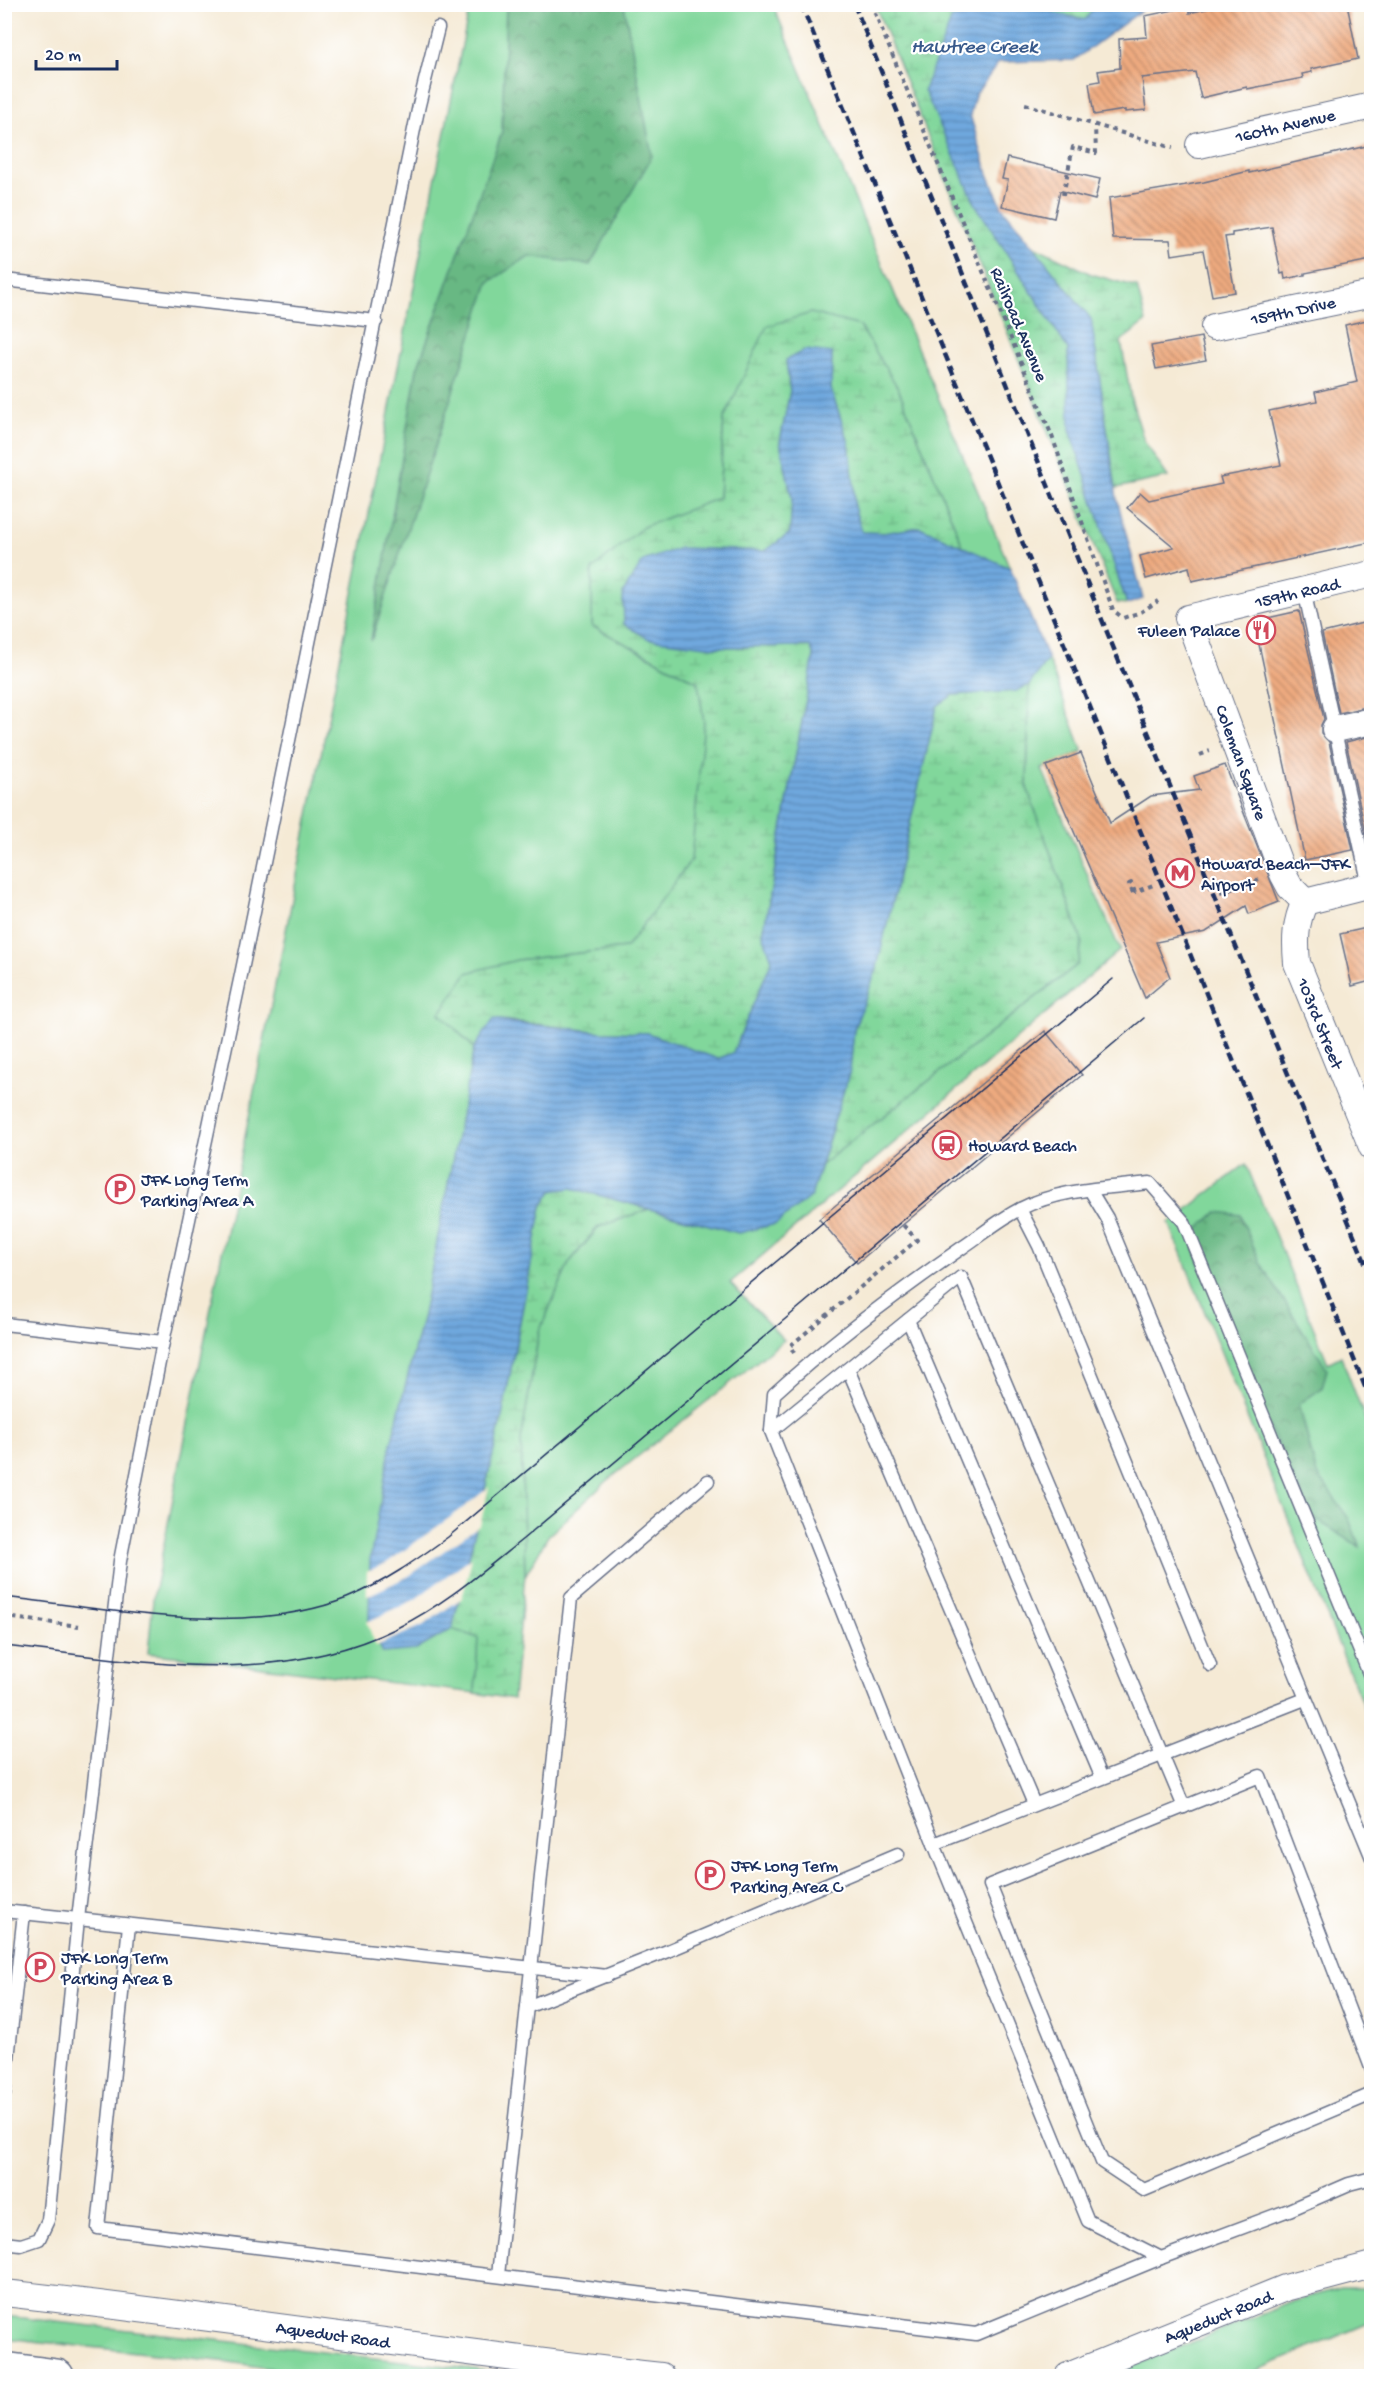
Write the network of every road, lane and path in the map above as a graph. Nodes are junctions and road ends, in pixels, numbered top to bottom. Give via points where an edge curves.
1 (871, 4) edge
2 (438, 28) dead end
3 (1025, 104) dead end
4 (1371, 106) edge
5 (1095, 125) junction
6 (1186, 147) joint
7 (1063, 195) dead end
8 (4, 280) edge
9 (1371, 294) edge
10 (376, 321) junction
11 (1214, 327) dead end
12 (1371, 574) edge
13 (1304, 590) junction
14 (1158, 601) dead end
15 (1188, 618) joint
16 (1371, 721) edge
17 (1335, 729) junction
18 (1262, 878) dead end
19 (1153, 885) dead end
20 (1370, 886) edge
21 (1134, 893) dead end
22 (1221, 893) dead end
23 (1308, 901) junction
24 (1371, 1148) edge
25 (1090, 1190) junction
26 (1020, 1209) junction
27 (908, 1320) junction
28 (4, 1324) edge
29 (163, 1342) junction
30 (848, 1369) junction
31 (771, 1431) junction
32 (708, 1481) dead end
33 (4, 1617) edge
34 (79, 1626) dead end
35 (1210, 1665) dead end
36 (1371, 1681) edge
37 (1305, 1699) junction
38 (1162, 1754) junction
39 (1101, 1776) junction
40 (1034, 1804) junction
41 (1184, 1807) junction
42 (934, 1844) junction
43 (898, 1854) dead end
44 (1371, 1858) edge
45 (4, 1911) edge
46 (24, 1913) junction
47 (78, 1919) junction
48 (129, 1925) junction
49 (532, 1967) junction
50 (607, 1976) junction
51 (527, 2007) junction
52 (1371, 2070) edge
53 (1371, 2094) edge
54 (4, 2095) edge
55 (1371, 2178) edge
56 (4, 2243) edge
57 (1161, 2258) junction
58 (1371, 2265) edge
59 (498, 2276) junction
60 (4, 2293) edge
61 (4, 2369) edge
62 (57, 2376) edge
63 (661, 2376) edge
64 (1068, 2376) edge

1 - 14 path, Railroad Avenue via 1052,436 1113,610 1123,618
2 - 10 lane
3 - 5 path
4 - 6 street, 160th Avenue
5 - 6 path
5 - 7 path via 1096,153 1073,147
8 - 10 lane
9 - 11 street, 159th Drive
10 - 29 lane
12 - 13 street, 159th Road
13 - 15 street, 159th Road
13 - 17 lane
15 - 23 street, Coleman Square via 1283,874 1290,887
16 - 17 street
17 - 20 lane
18 - 22 path
19 - 21 path via 1135,892 1131,883
20 - 23 street
23 - 24 street, 103rd Street via 1297,923 1297,963
25 - 26 lane
25 - 36 lane via 1150,1184 1184,1222
25 - 37 lane via 1107,1218
26 - 31 lane via 930,1270 800,1370 774,1394
26 - 35 lane via 1039,1246
27 - 30 lane
27 - 38 lane via 961,1277
27 - 39 lane
28 - 29 lane
29 - 47 lane via 120,1561
30 - 31 lane
30 - 40 lane
31 - 42 lane
32 - 49 lane via 571,1598
33 - 34 path
37 - 38 lane
37 - 44 lane
38 - 39 lane
38 - 41 lane
39 - 40 lane
40 - 42 lane
41 - 52 lane via 1260,1776
41 - 53 lane via 990,1885 1102,2162 1144,2190
42 - 57 lane via 1088,2221
43 - 50 lane
45 - 46 lane
46 - 47 lane
46 - 54 lane
47 - 48 lane
47 - 56 lane via 48,2220 39,2239 21,2245
48 - 49 lane
48 - 59 lane via 99,2228
49 - 50 lane
49 - 51 lane
50 - 51 lane
51 - 59 lane
55 - 57 lane
57 - 59 lane via 976,2334
58 - 64 street, Aqueduct Road via 1285,2288
60 - 63 street, Aqueduct Road
61 - 62 highway

